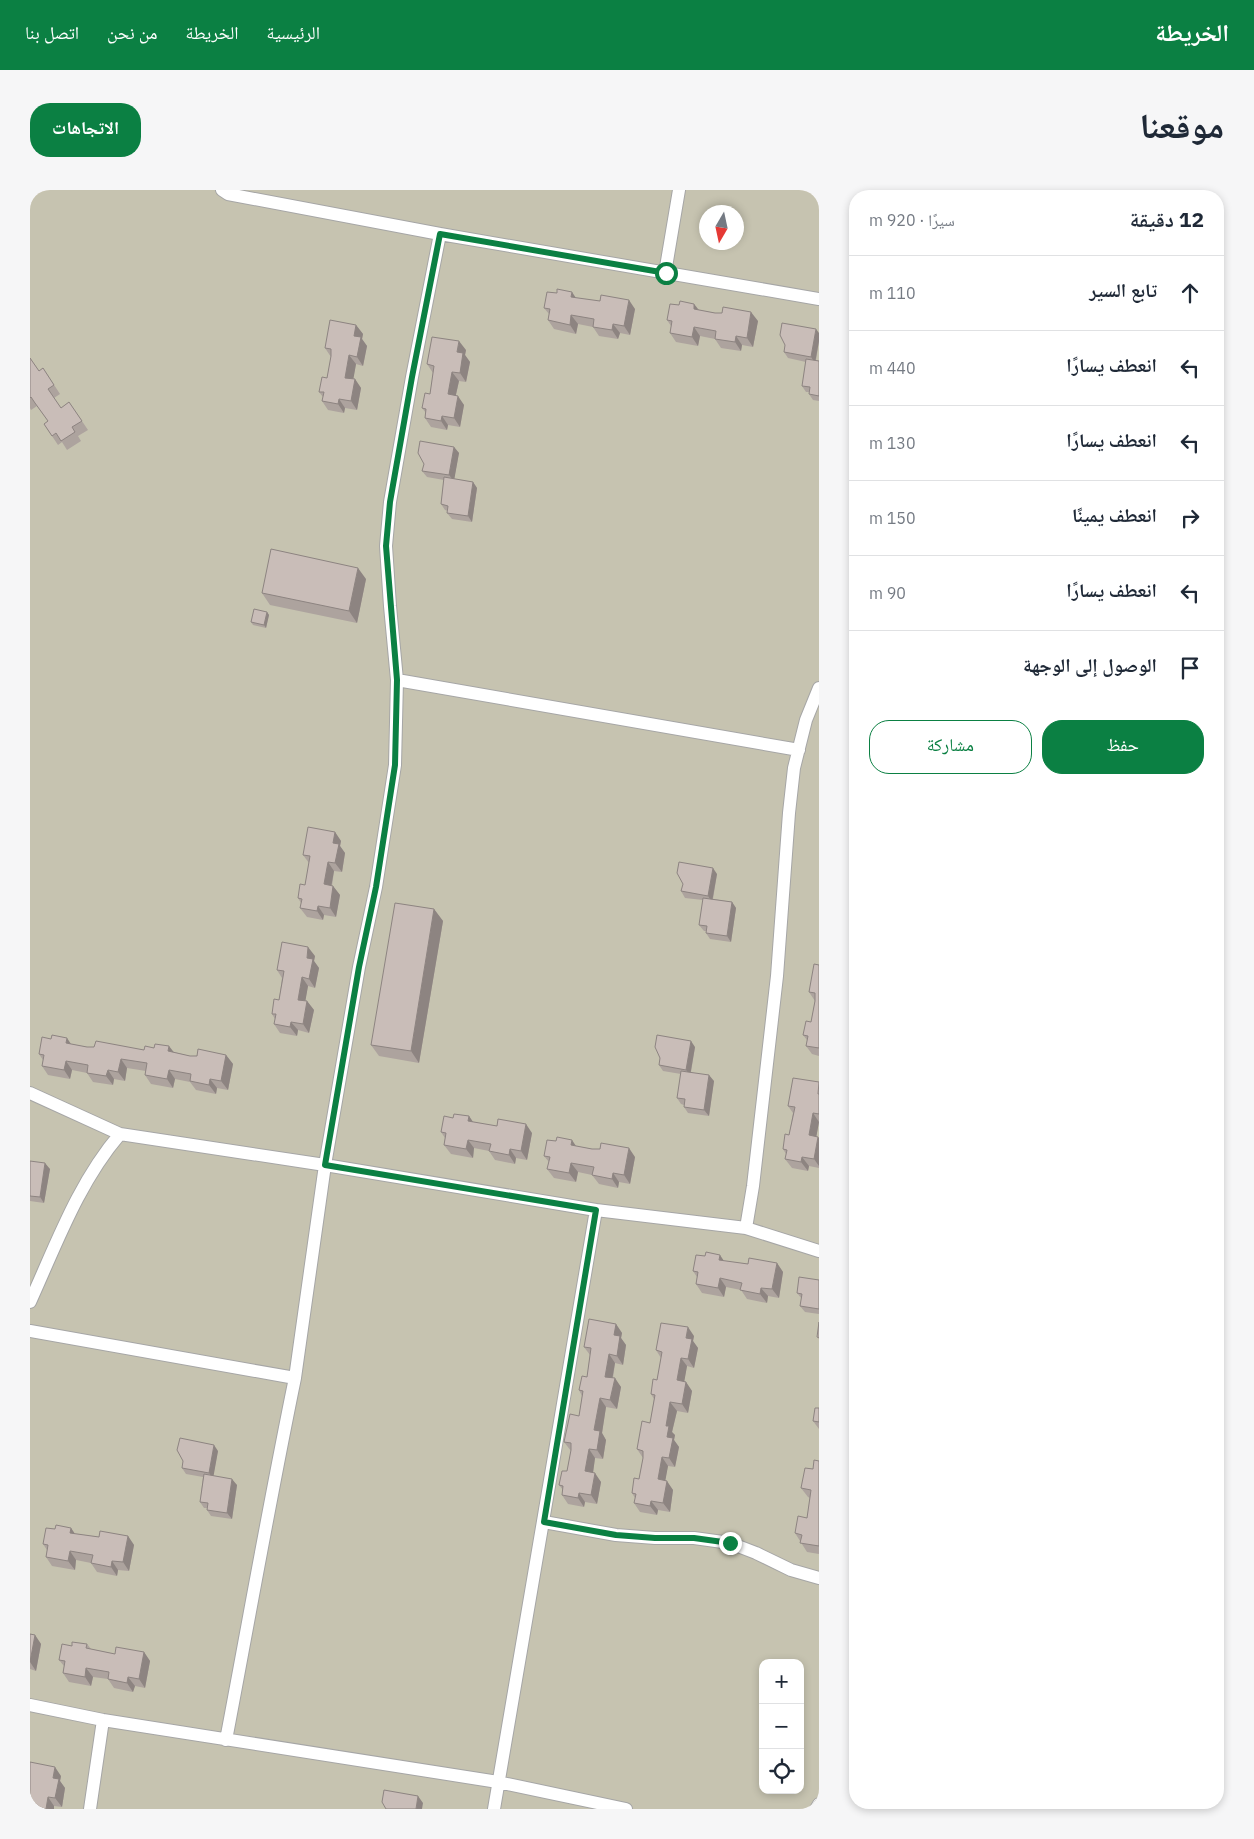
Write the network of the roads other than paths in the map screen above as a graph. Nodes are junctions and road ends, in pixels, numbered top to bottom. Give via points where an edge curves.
1 (222, 190) edge
2 (679, 190) edge
3 (440, 234) junction
4 (666, 273) junction
5 (819, 299) edge
6 (397, 680) junction
7 (819, 688) edge
8 (799, 750) junction
9 (30, 1093) edge
10 (120, 1134) junction
11 (325, 1165) junction
12 (596, 1210) junction
13 (746, 1228) junction
14 (819, 1251) edge
15 (30, 1302) edge
16 (30, 1331) edge
17 (295, 1378) junction
18 (544, 1522) junction
19 (819, 1578) edge
20 (30, 1705) edge
21 (104, 1720) junction
22 (226, 1740) junction
23 (498, 1782) junction
24 (819, 1804) edge
25 (90, 1809) edge
26 (494, 1809) edge
27 (626, 1809) edge
28 (816, 1809) edge

1 - 3 street via 228,194
2 - 4 street
3 - 4 street
3 - 6 street via 390,502 386,546
4 - 5 street
6 - 8 street
6 - 11 street via 395,765
7 - 8 street via 806,720
8 - 13 street via 789,812 777,976
9 - 10 street
10 - 11 street
10 - 15 street via 92,1171
11 - 12 street
11 - 17 street
12 - 13 street
12 - 18 street
13 - 14 street
16 - 17 street
17 - 22 street
18 - 19 street via 616,1535 730,1543 791,1570
18 - 23 street
20 - 21 street
21 - 22 street
21 - 25 street
22 - 23 street
23 - 26 street
23 - 27 street
24 - 28 street

